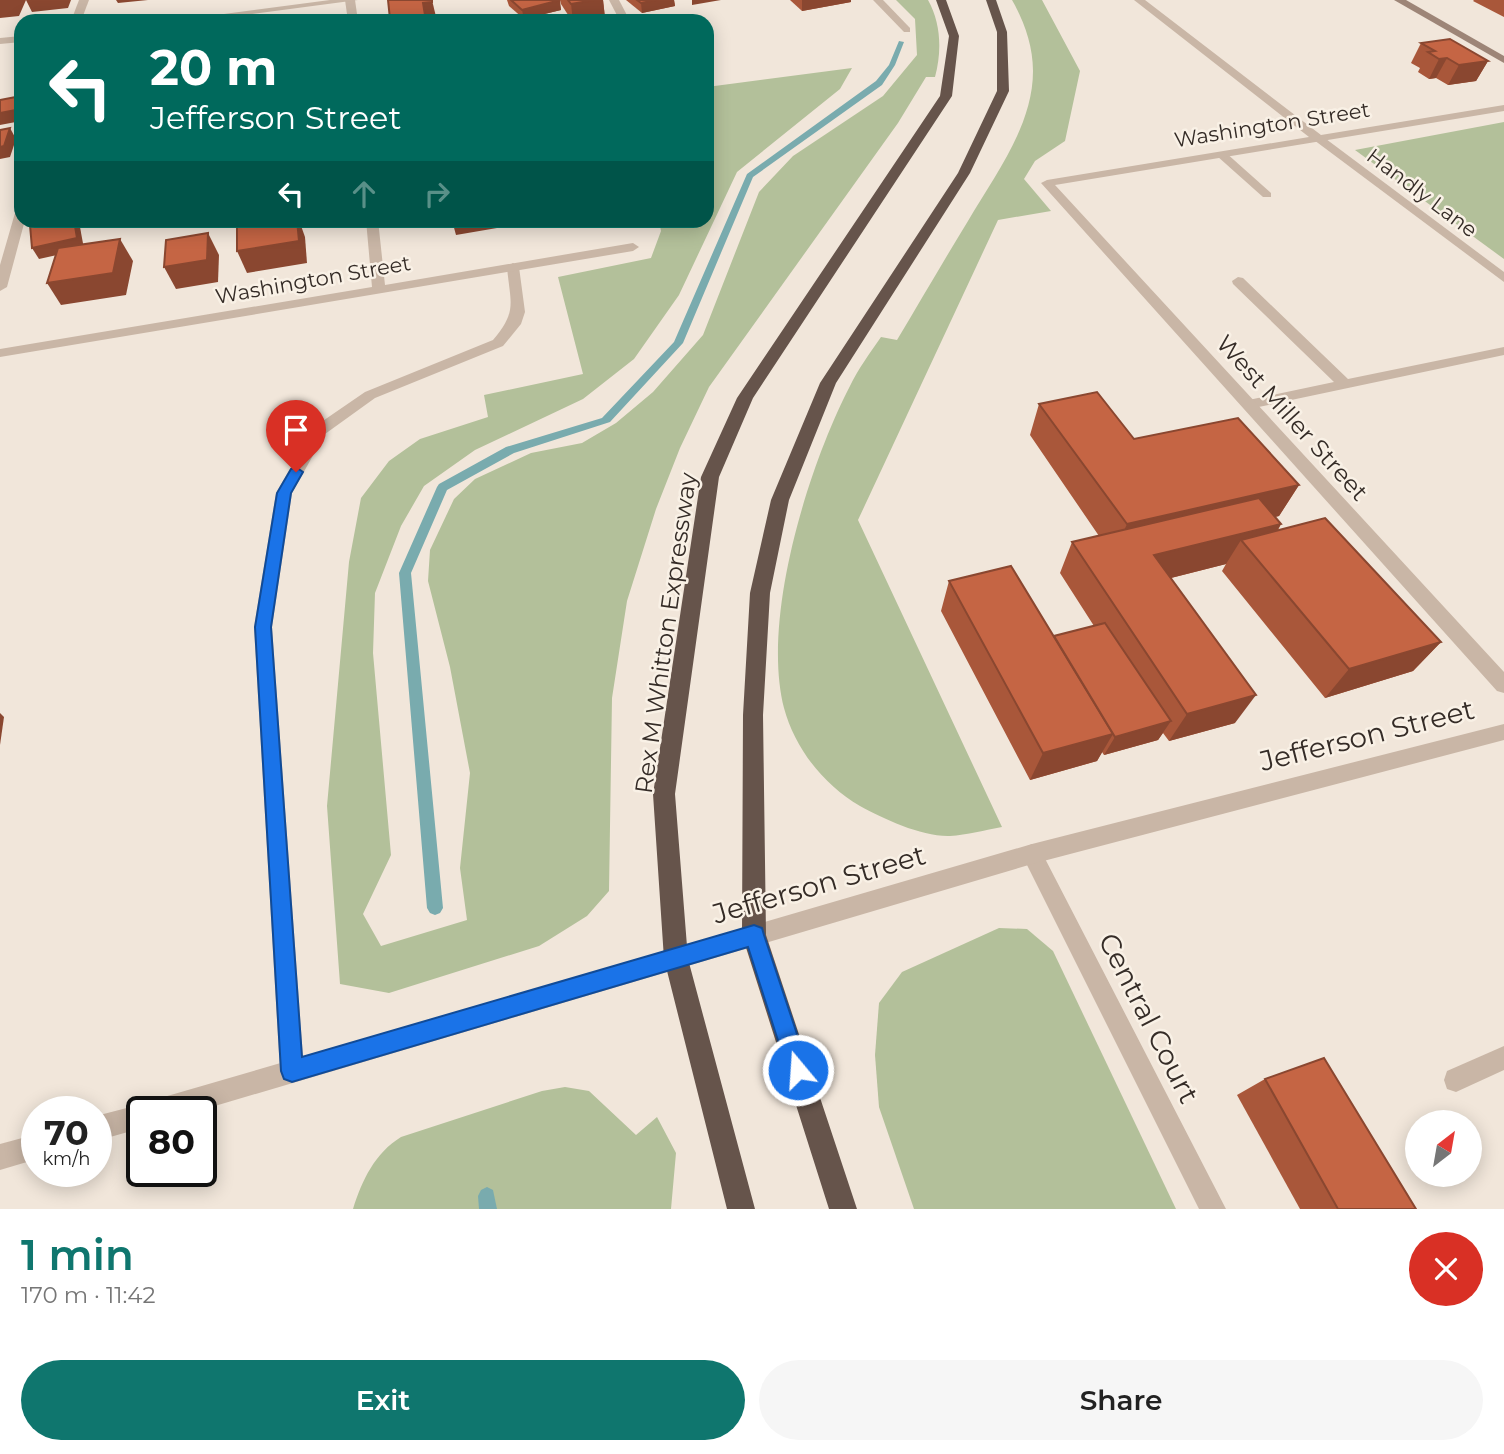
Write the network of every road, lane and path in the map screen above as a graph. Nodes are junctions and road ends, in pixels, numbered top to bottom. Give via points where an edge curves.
1 (351, 0) edge
2 (878, 0) edge
3 (941, 0) edge
4 (991, 0) edge
5 (1139, 0) edge
6 (1399, 0) edge
7 (234, 14) edge
8 (907, 30) dead end
9 (1504, 60) edge
10 (1504, 108) edge
11 (1318, 138) junction
12 (1221, 154) junction
13 (1046, 183) joint
14 (1267, 195) dead end
15 (17, 228) edge
16 (373, 228) edge
17 (633, 247) dead end
18 (513, 267) junction
19 (1504, 278) edge
20 (1238, 281) dead end
21 (0, 287) edge
22 (379, 290) junction
23 (1504, 351) edge
24 (0, 353) edge
25 (1345, 384) junction
26 (1249, 404) junction
27 (1504, 685) edge
28 (1504, 732) edge
29 (1032, 854) junction
30 (754, 935) junction
31 (676, 959) junction
32 (1504, 1058) edge
33 (292, 1071) junction
34 (1456, 1080) dead end
35 (207, 1096) edge
36 (21, 1151) edge
37 (0, 1157) edge
38 (741, 1209) edge
39 (843, 1209) edge
40 (1213, 1209) edge

1 - 7 street
2 - 8 street
3 - 31 highway, Rex M Whitton Expressway via 954,24 955,51 946,96 745,398 710,477 664,794
4 - 30 highway via 1002,32 1003,91 964,173 828,383 780,500 760,593 753,715
5 - 11 street, Handly Lane
6 - 9 main road
10 - 11 street, Washington Street
11 - 12 street, Washington Street
11 - 19 street, Handly Lane
12 - 13 street, Washington Street
12 - 14 street
13 - 26 street, West Miller Street
15 - 21 street
16 - 22 street
17 - 18 street, Washington Street
18 - 22 street, Washington Street
18 - 33 street via 518,312 498,343 360,402 320,431 284,493 263,627
20 - 25 street
22 - 24 street, Washington Street
23 - 25 street
25 - 26 street
26 - 27 street, West Miller Street
28 - 29 street, Jefferson Street
29 - 30 street, Jefferson Street
29 - 40 street, Central Court
30 - 31 street, Jefferson Street
30 - 39 highway
31 - 33 street, Jefferson Street
31 - 38 highway, Rex M Whitton Expressway
32 - 34 street
33 - 35 street, Jefferson Street
36 - 37 street

